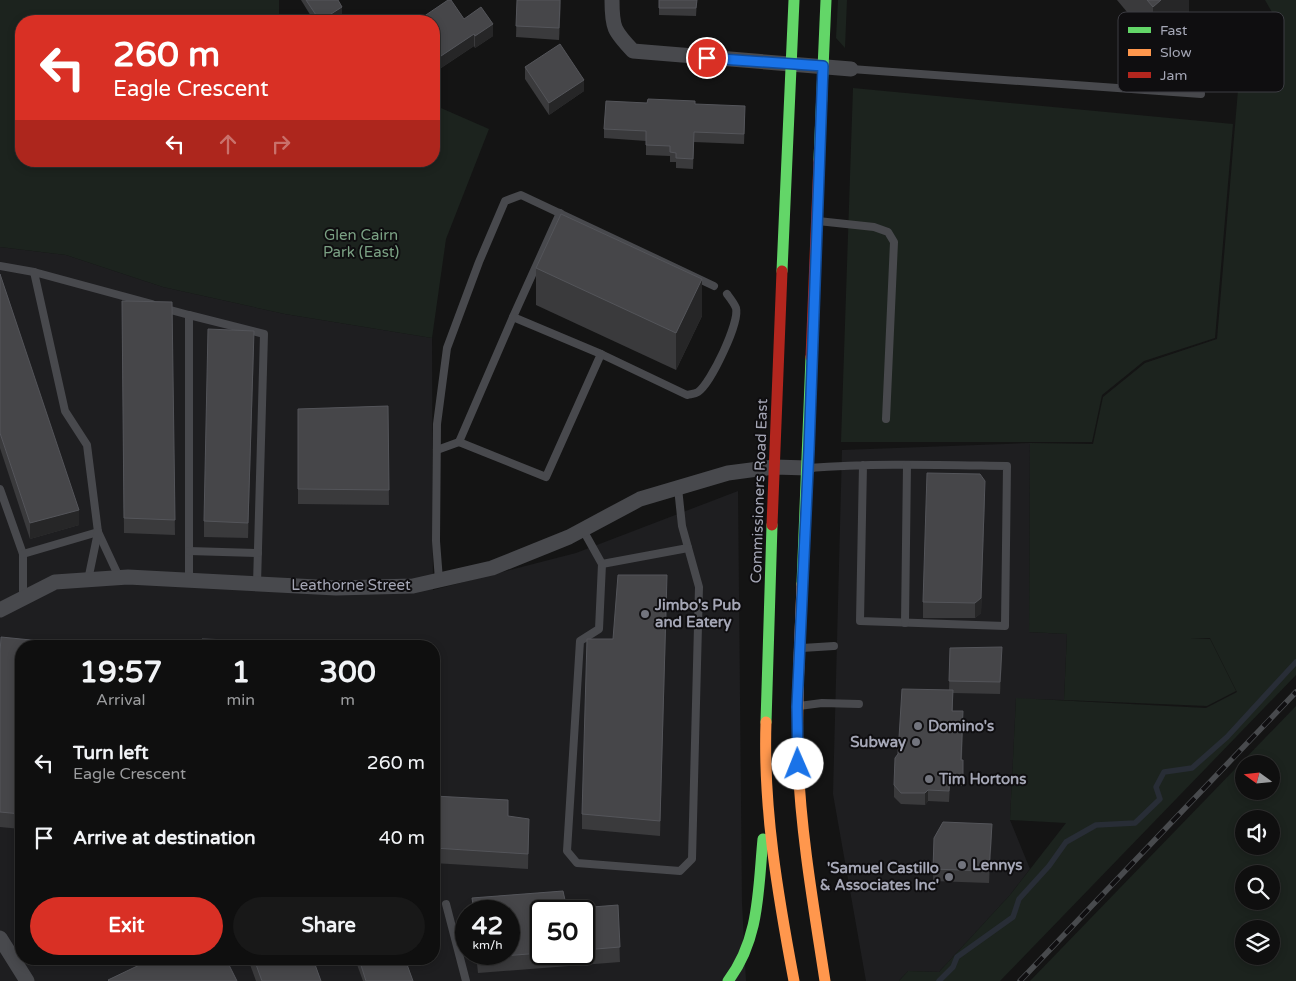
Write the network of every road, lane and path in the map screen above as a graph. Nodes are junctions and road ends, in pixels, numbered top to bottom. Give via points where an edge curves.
1 (612, 0) edge
2 (794, 0) edge
3 (826, 0) edge
4 (791, 64) junction
5 (823, 66) junction
6 (851, 69) joint
7 (1118, 88) edge
8 (1173, 92) edge
9 (1201, 94) dead end
10 (560, 213) junction
11 (818, 221) junction
12 (0, 266) edge
13 (34, 272) junction
14 (714, 286) dead end
15 (727, 294) dead end
16 (189, 315) junction
17 (513, 317) junction
18 (601, 354) junction
19 (886, 419) dead end
20 (459, 442) junction
21 (437, 450) junction
22 (863, 465) junction
23 (907, 465) junction
24 (774, 467) junction
25 (808, 468) junction
26 (678, 488) junction
27 (0, 489) edge
28 (583, 530) junction
29 (98, 532) junction
30 (688, 548) junction
31 (189, 551) junction
32 (258, 552) junction
33 (23, 554) junction
34 (602, 564) junction
35 (119, 577) junction
36 (88, 580) junction
37 (189, 580) junction
38 (439, 580) junction
39 (257, 584) junction
40 (23, 599) junction
41 (0, 610) edge
42 (905, 623) junction
43 (834, 646) dead end
44 (800, 648) junction
45 (859, 704) dead end
46 (797, 707) junction
47 (766, 799) junction
48 (446, 904) dead end
49 (2, 947) edge
50 (15, 964) edge
51 (16, 965) edge
52 (28, 981) edge
53 (466, 981) edge
54 (728, 981) edge
55 (794, 981) edge
56 (825, 981) edge

1 - 4 street via 616,34 633,51
2 - 4 main road, Commissioners Road East
3 - 5 main road
4 - 5 street
4 - 24 main road, Commissioners Road East
5 - 6 street
5 - 11 main road
6 - 7 lane
8 - 9 lane
10 - 14 lane
10 - 17 lane
10 - 21 lane via 521,195 505,201 447,348 437,424
11 - 19 lane via 874,226 888,232 894,242
11 - 25 main road
12 - 13 lane
13 - 16 lane
13 - 29 lane via 65,411 87,445
15 - 18 lane via 736,308 735,324 705,385 697,393 687,394
16 - 31 lane
16 - 32 lane via 264,334
17 - 18 lane
17 - 20 lane
18 - 20 lane via 546,477
20 - 21 lane
21 - 38 lane
22 - 23 lane
22 - 25 lane
22 - 42 lane via 860,621
23 - 42 lane
23 - 42 lane via 1007,466 1005,626
24 - 25 street, Leathorne Street
24 - 26 street, Leathorne Street via 728,473
24 - 47 main road, Commissioners Road East
25 - 44 main road
26 - 28 street, Leathorne Street via 640,499
26 - 30 lane
27 - 33 lane
28 - 34 lane
28 - 38 street, Leathorne Street via 492,568
29 - 33 lane
29 - 35 lane
29 - 36 lane
30 - 34 lane
30 - 34 lane via 699,586 692,859 680,871 577,863 567,851 580,641 599,629
31 - 32 lane
31 - 37 lane
32 - 39 lane
33 - 40 lane
35 - 36 street, Leathorne Street
35 - 37 street, Leathorne Street
36 - 40 street, Leathorne Street via 55,582
37 - 39 street, Leathorne Street
38 - 39 street, Leathorne Street via 413,586 336,588
40 - 41 street, Leathorne Street
43 - 44 lane
44 - 46 main road
45 - 46 lane via 822,703
46 - 56 main road via 798,764 807,858
47 - 54 main road via 754,929 738,971
47 - 55 main road, Commissioners Road East
48 - 53 lane
49 - 50 street
51 - 52 street

